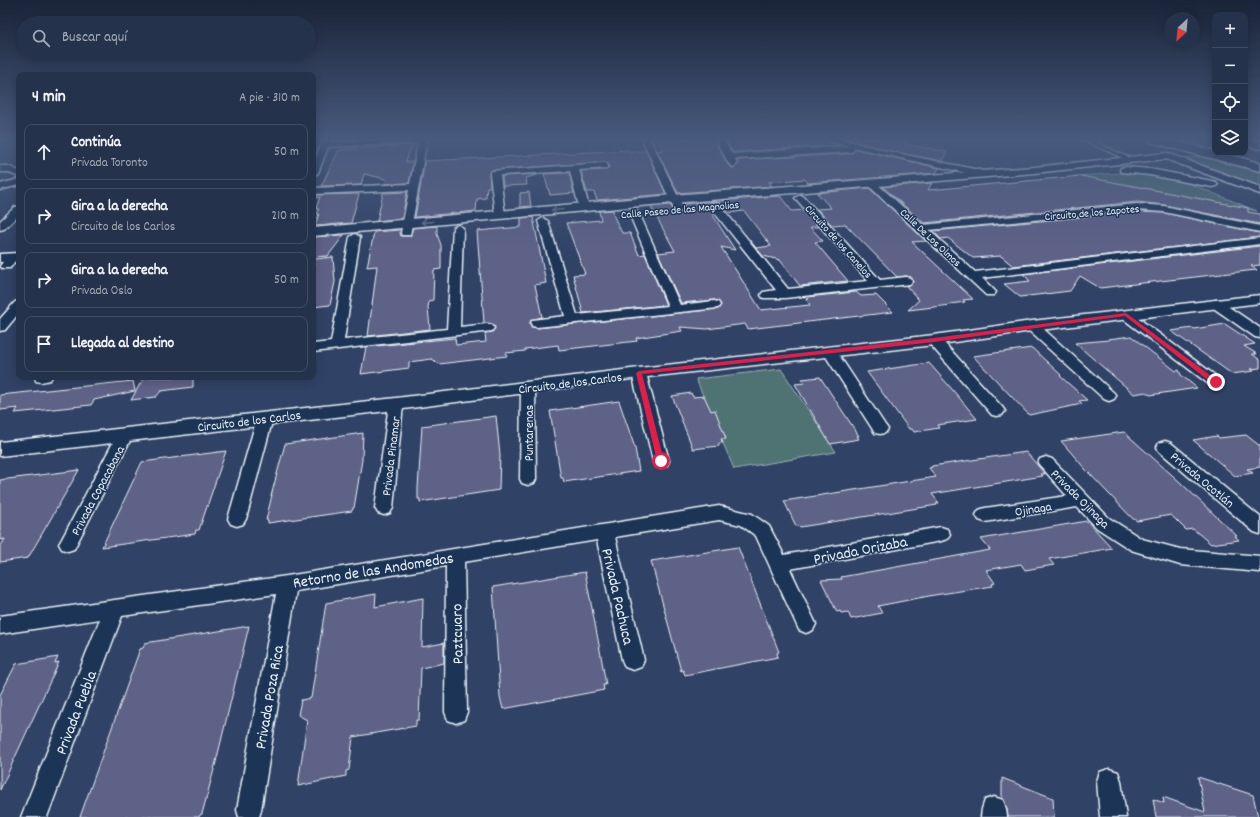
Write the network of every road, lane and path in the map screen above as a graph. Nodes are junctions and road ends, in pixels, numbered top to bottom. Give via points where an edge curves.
1 (416, 177) edge
2 (495, 177) edge
3 (576, 177) edge
4 (664, 177) edge
5 (945, 177) edge
6 (1034, 177) edge
7 (1176, 177) edge
8 (1198, 177) edge
9 (1221, 177) edge
10 (16, 183) edge
11 (871, 183) junction
12 (1212, 184) junction
13 (0, 187) edge
14 (414, 187) junction
15 (316, 191) edge
16 (880, 191) junction
17 (1260, 192) edge
18 (800, 198) junction
19 (1260, 202) edge
20 (676, 204) junction
21 (715, 206) junction
22 (584, 207) junction
23 (16, 212) edge
24 (634, 213) junction
25 (500, 215) junction
26 (543, 221) junction
27 (0, 227) edge
28 (407, 228) junction
29 (458, 228) junction
30 (922, 228) junction
31 (1260, 229) edge
32 (316, 232) edge
33 (355, 237) junction
34 (316, 241) edge
35 (1260, 241) edge
36 (973, 276) junction
37 (906, 281) dead end
38 (877, 284) junction
39 (990, 292) dead end
40 (785, 294) junction
41 (768, 295) dead end
42 (1260, 299) edge
43 (714, 304) dead end
44 (1216, 304) junction
45 (16, 308) edge
46 (675, 308) junction
47 (1126, 314) junction
48 (572, 320) junction
49 (537, 323) dead end
50 (1032, 326) junction
51 (0, 327) edge
52 (487, 328) dead end
53 (453, 332) junction
54 (1260, 334) edge
55 (934, 340) junction
56 (337, 345) junction
57 (316, 348) edge
58 (830, 352) junction
59 (639, 373) junction
60 (1216, 382) dead end
61 (528, 387) junction
62 (1108, 396) dead end
63 (396, 404) junction
64 (997, 411) dead end
65 (265, 418) junction
66 (880, 429) dead end
67 (125, 435) junction
68 (1165, 447) dead end
69 (0, 449) edge
70 (661, 461) dead end
71 (1046, 463) dead end
72 (528, 479) dead end
73 (1082, 500) junction
74 (384, 508) dead end
75 (985, 515) dead end
76 (237, 519) dead end
77 (1260, 527) edge
78 (604, 531) junction
79 (941, 534) dead end
80 (68, 544) dead end
81 (455, 556) junction
82 (778, 564) junction
83 (1260, 564) edge
84 (287, 584) junction
85 (115, 608) junction
86 (806, 624) dead end
87 (0, 625) edge
88 (633, 660) dead end
89 (456, 712) dead end
90 (1109, 781) dead end
91 (249, 810) dead end
92 (34, 817) edge
93 (1113, 817) edge

1 - 14 street
2 - 25 street
3 - 22 street
4 - 20 street
5 - 11 street, Calle Paseo de las Magnolias
6 - 16 street, Calle Paseo de las Magnolias
7 - 12 street
8 - 12 street
9 - 17 street
10 - 13 street
11 - 16 street, Calle De Los Olmos
11 - 20 street, Calle Paseo de las Magnolias
12 - 19 street
14 - 15 street
14 - 28 street
16 - 18 street, Calle Paseo de las Magnolias
16 - 30 street, Calle De Los Olmos
18 - 21 street, Calle Paseo de las Magnolias
18 - 38 street, Circuito de los Canelos
20 - 21 street, Calle Paseo de las Magnolias
20 - 22 street, Calle Paseo de las Magnolias
20 - 24 street, Calle Paseo de las Magnolias
21 - 40 street
22 -> 25 street, Calle Paseo de las Magnolias
23 - 27 street
24 - 26 street, Calle Paseo de las Magnolias
24 - 46 street
25 -> 28 street, Calle Paseo de las Magnolias
26 - 29 street, Calle Paseo de las Magnolias
26 - 48 street
28 - 29 street, Calle Paseo de las Magnolias
28 - 32 street, Calle Paseo de las Magnolias
28 - 33 street, Calle Paseo de las Magnolias
29 - 53 street
30 - 31 street, Circuito de los Zapotes via 1136,207 1164,209
30 - 36 street, Calle De Los Olmos
33 - 34 street, Calle Paseo de las Magnolias
33 - 56 street
35 - 36 street
36 - 39 street, Calle De Los Olmos
37 - 38 street, Circuito de los Canelos
38 - 40 street, Circuito de los Canelos
40 - 41 street, Circuito de los Canelos
42 - 44 street, Circuito de los Carlos
43 - 46 street
44 - 47 street, Circuito de los Carlos
44 - 54 street
45 - 51 street
46 - 48 street
47 - 50 street, Circuito de los Carlos
47 - 60 street
48 - 49 street
50 - 55 street, Circuito de los Carlos
50 - 62 street
52 - 53 street
53 - 56 street
55 - 58 street, Circuito de los Carlos
55 - 64 street
56 - 57 street
58 - 59 street, Circuito de los Carlos
58 - 66 street
59 - 61 street, Circuito de los Carlos
59 - 70 street
61 - 63 street, Circuito de los Carlos
61 - 72 street, Puntarenas
63 - 65 street, Circuito de los Carlos
63 - 74 street, Privada Pinamar
65 - 67 street, Circuito de los Carlos
65 - 76 street
67 - 69 street, Circuito de los Carlos
67 - 80 street, Privada Copacabana
68 - 77 street, Privada Ocotlán
71 - 73 street, Privada Ojinaga
73 - 75 street, Ojinaga
73 - 83 street, Privada Ojinaga via 1103,523 1137,545 1180,557
78 - 81 street, Retorno de las Andomedas
78 - 82 street, Retorno de las Andomedas via 719,513 746,519 763,531
78 - 88 street, Privada Pachuca
79 - 82 street, Privada Orizaba
81 - 84 street, Retorno de las Andomedas
81 - 89 street, Paztcuaro
82 - 86 street
84 - 85 street, Retorno de las Andomedas
84 - 91 street, Privada Poza Rica
85 - 87 street, Retorno de las Andomedas
85 - 92 street, Privada Puebla
90 - 93 street

